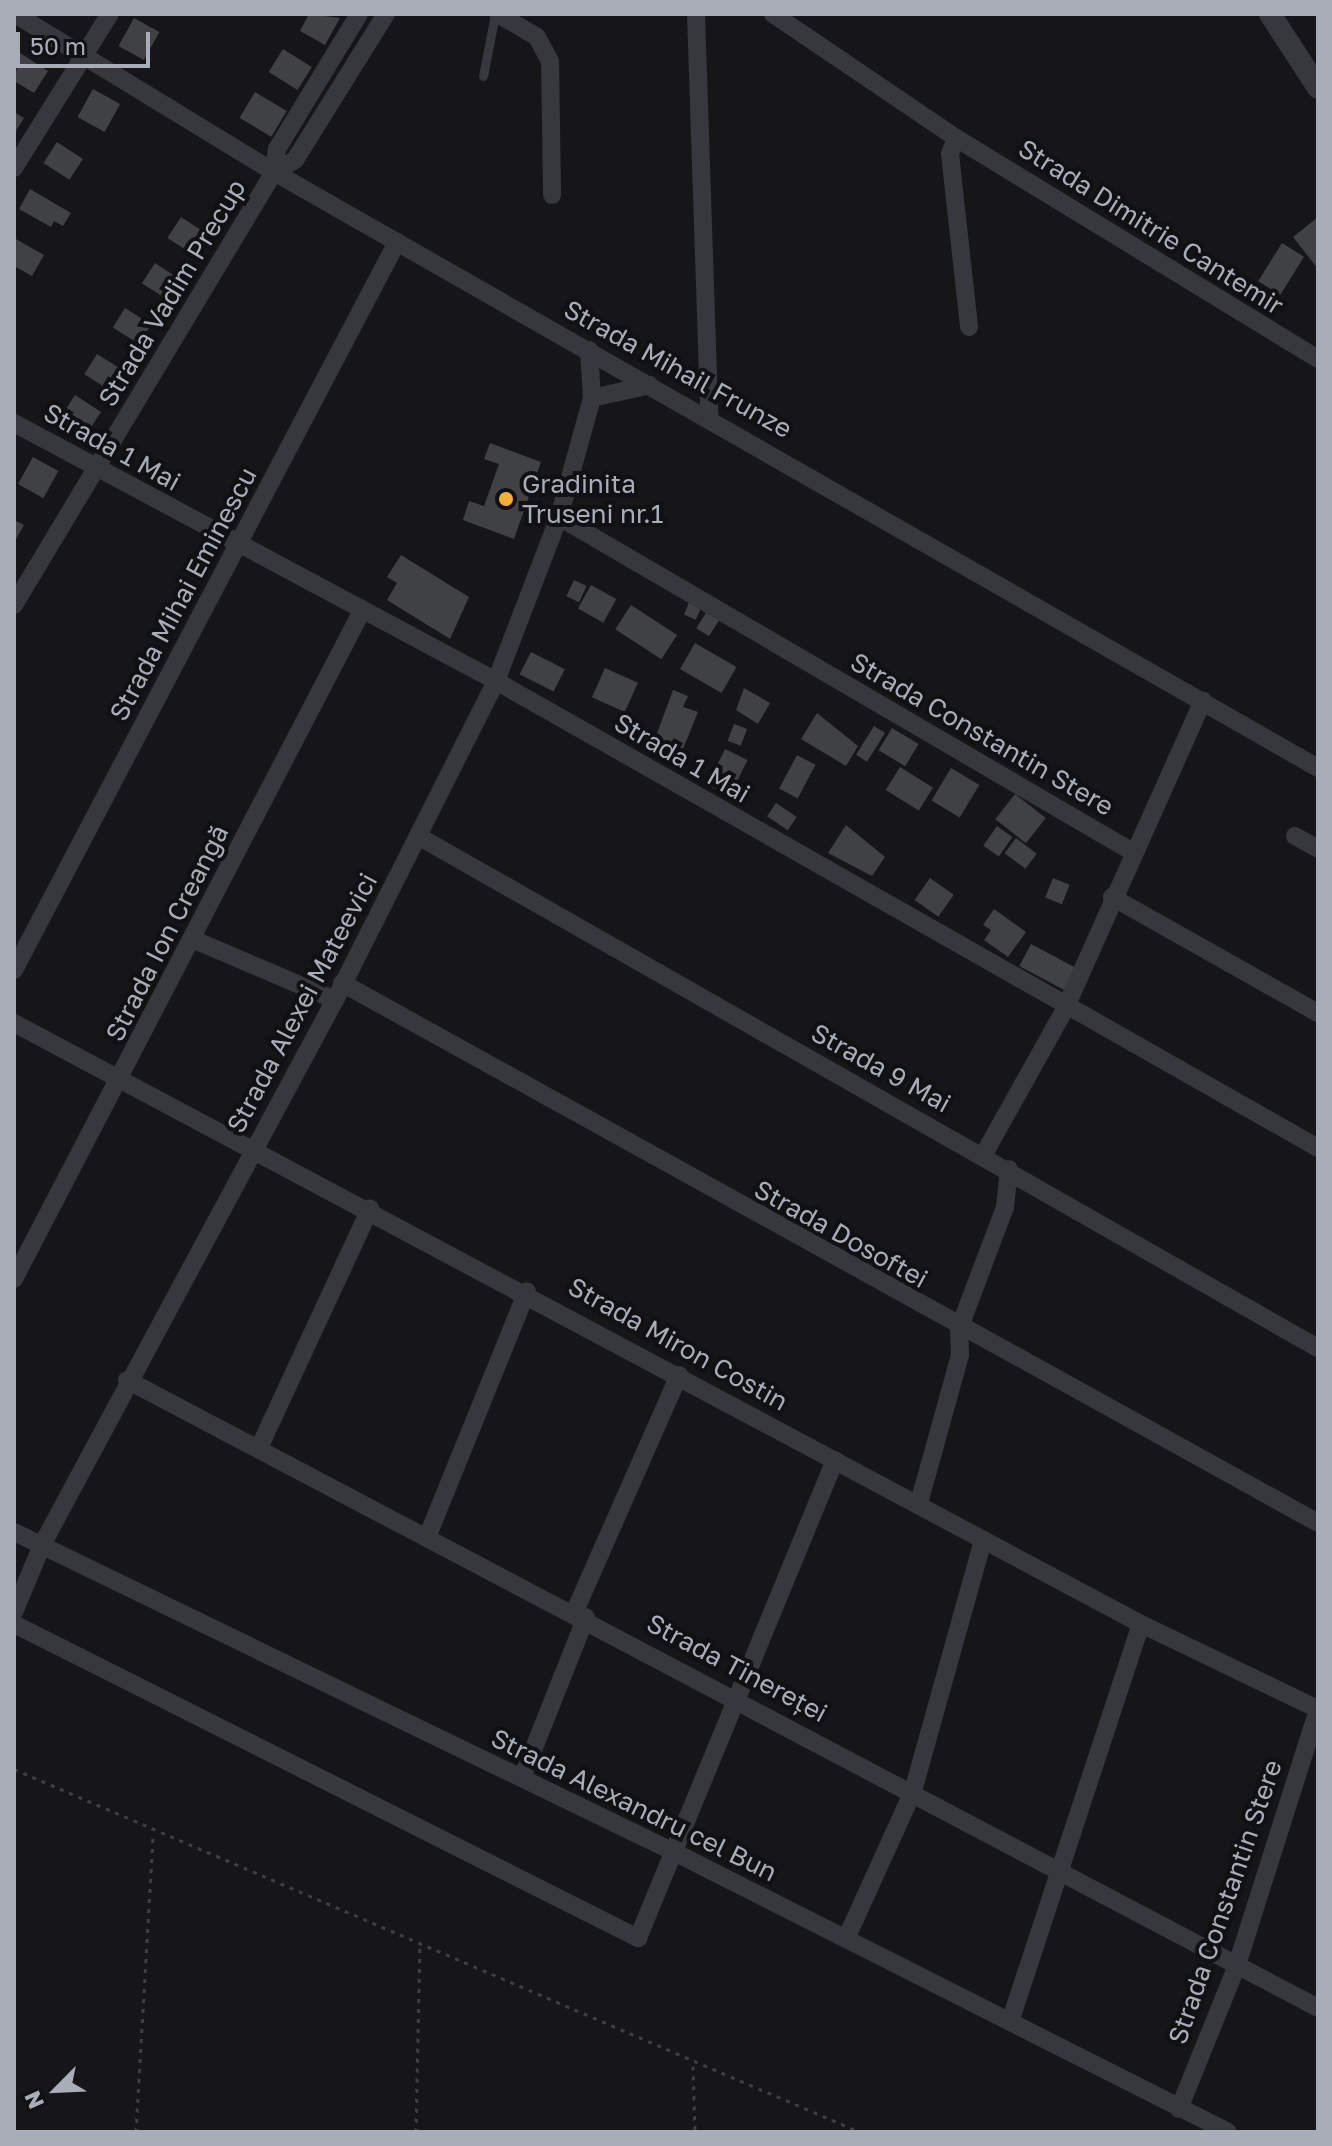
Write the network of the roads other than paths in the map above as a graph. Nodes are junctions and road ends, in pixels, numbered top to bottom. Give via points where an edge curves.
1 (15, 14) edge
2 (110, 14) edge
3 (359, 14) edge
4 (386, 14) edge
5 (496, 14) edge
6 (696, 14) edge
7 (773, 14) edge
8 (1270, 14) edge
9 (84, 56) junction
10 (483, 76) dead end
11 (1318, 88) edge
12 (956, 138) junction
13 (14, 168) edge
14 (274, 172) junction
15 (552, 195) dead end
16 (397, 242) junction
17 (969, 327) dead end
18 (589, 350) junction
19 (1318, 359) edge
20 (650, 385) junction
21 (592, 398) junction
22 (709, 415) junction
23 (14, 423) edge
24 (96, 469) junction
25 (559, 517) junction
26 (237, 545) junction
27 (14, 605) edge
28 (363, 609) junction
29 (496, 681) junction
30 (1203, 700) junction
31 (1318, 768) edge
32 (418, 836) junction
33 (1295, 836) dead end
34 (1318, 849) edge
35 (1131, 851) junction
36 (1112, 897) junction
37 (192, 939) junction
38 (14, 970) edge
39 (338, 991) junction
40 (1065, 1009) junction
41 (1318, 1013) edge
42 (14, 1023) edge
43 (121, 1081) junction
44 (1318, 1148) edge
45 (253, 1152) junction
46 (984, 1154) junction
47 (1009, 1169) junction
48 (370, 1209) junction
49 (14, 1279) edge
50 (527, 1291) junction
51 (959, 1329) junction
52 (1318, 1348) edge
53 (679, 1375) junction
54 (127, 1380) junction
55 (259, 1448) junction
56 (835, 1460) junction
57 (919, 1503) junction
58 (1318, 1523) edge
59 (14, 1532) edge
60 (428, 1535) junction
61 (983, 1540) junction
62 (42, 1545) junction
63 (14, 1612) edge
64 (581, 1614) junction
65 (14, 1624) edge
66 (1141, 1624) junction
67 (739, 1698) junction
68 (1318, 1709) edge
69 (522, 1778) junction
70 (913, 1791) junction
71 (678, 1854) junction
72 (1062, 1876) junction
73 (846, 1939) junction
74 (1236, 1968) junction
75 (1318, 2008) edge
76 (1010, 2022) junction
77 (1179, 2109) junction
78 (1228, 2132) edge

1 - 9 street, Strada Mihail Frunze
2 - 9 street
3 - 14 street, Strada Vadim Precup via 277,149
4 - 14 street, Strada Vadim Precup via 295,160
5 - 10 lane
5 - 15 street via 537,37 550,61
6 - 22 street
7 - 12 street, Strada Dimitrie Cantemir
8 - 11 street
9 - 13 street
9 - 14 street, Strada Mihail Frunze
12 - 17 street via 950,154
12 - 19 street, Strada Dimitrie Cantemir
14 - 16 street, Strada Mihail Frunze
14 - 24 street, Strada Vadim Precup
16 - 18 street, Strada Mihail Frunze
16 - 26 street, Strada Mihai Eminescu
18 - 20 street, Strada Mihail Frunze
18 - 21 street, Strada Alexei Mateevici
20 - 21 street
20 - 22 street, Strada Mihail Frunze
21 - 25 street, Strada Alexei Mateevici
22 - 30 street, Strada Mihail Frunze
23 - 24 street, Strada 1 Mai
24 - 26 street, Strada 1 Mai
24 - 27 street, Strada Vadim Precup
25 - 29 street, Strada Alexei Mateevici
25 - 35 street, Strada Constantin Stere
26 - 28 street, Strada 1 Mai
26 - 38 street, Strada Mihai Eminescu
28 - 29 street, Strada 1 Mai
28 - 37 street, Strada Ion Creangă
29 - 32 street, Strada Alexei Mateevici
29 - 40 street, Strada 1 Mai
30 - 31 street, Strada Mihail Frunze
30 - 35 street
32 - 39 street, Strada Alexei Mateevici
32 - 46 street, Strada 9 Mai
33 - 34 street
35 - 36 street
36 - 40 street
36 - 41 street
37 - 39 street, Strada Dosoftei
37 - 43 street, Strada Ion Creangă
39 - 45 street, Strada Alexei Mateevici
39 - 51 street, Strada Dosoftei
40 - 44 street, Strada 1 Mai
40 - 46 street
42 - 43 street, Strada Miron Costin
43 - 45 street, Strada Miron Costin
43 - 49 street, Strada Ion Creangă
45 - 48 street, Strada Miron Costin
45 - 54 street, Strada Alexei Mateevici
46 - 47 street, Strada 9 Mai
47 - 51 street via 1005,1207
47 - 52 street, Strada 9 Mai via 1194,1283
48 - 50 street, Strada Miron Costin
48 - 55 street
50 - 53 street, Strada Miron Costin
50 - 60 street
51 - 57 street via 960,1355
51 - 58 street, Strada Dosoftei
53 - 56 street, Strada Miron Costin
53 - 64 street
54 - 55 street, Strada Tinereței
54 - 62 street, Strada Alexei Mateevici
55 - 60 street, Strada Tinereței
56 - 57 street, Strada Miron Costin
56 - 67 street
57 - 61 street, Strada Miron Costin
59 - 62 street, Strada Alexandru cel Bun
60 - 64 street, Strada Tinereței
61 - 66 street, Strada Miron Costin
61 - 70 street
62 - 63 street, Strada Alexei Mateevici
62 - 69 street, Strada Alexandru cel Bun
64 - 67 street, Strada Tinereței
64 - 69 street
65 - 71 street via 638,1938
66 - 68 street, Strada Miron Costin
66 - 72 street
67 - 70 street, Strada Tinereței
67 - 71 street
68 - 74 street, Strada Constantin Stere
69 - 71 street, Strada Alexandru cel Bun
70 - 72 street, Strada Tinereței
70 - 73 street
71 - 73 street, Strada Alexandru cel Bun
72 - 74 street, Strada Tinereței
72 - 76 street
73 - 76 street, Strada Alexandru cel Bun
74 - 75 street, Strada Tinereței
74 - 77 street, Strada Constantin Stere
76 - 77 street, Strada Alexandru cel Bun
77 - 78 street, Strada Alexandru cel Bun

